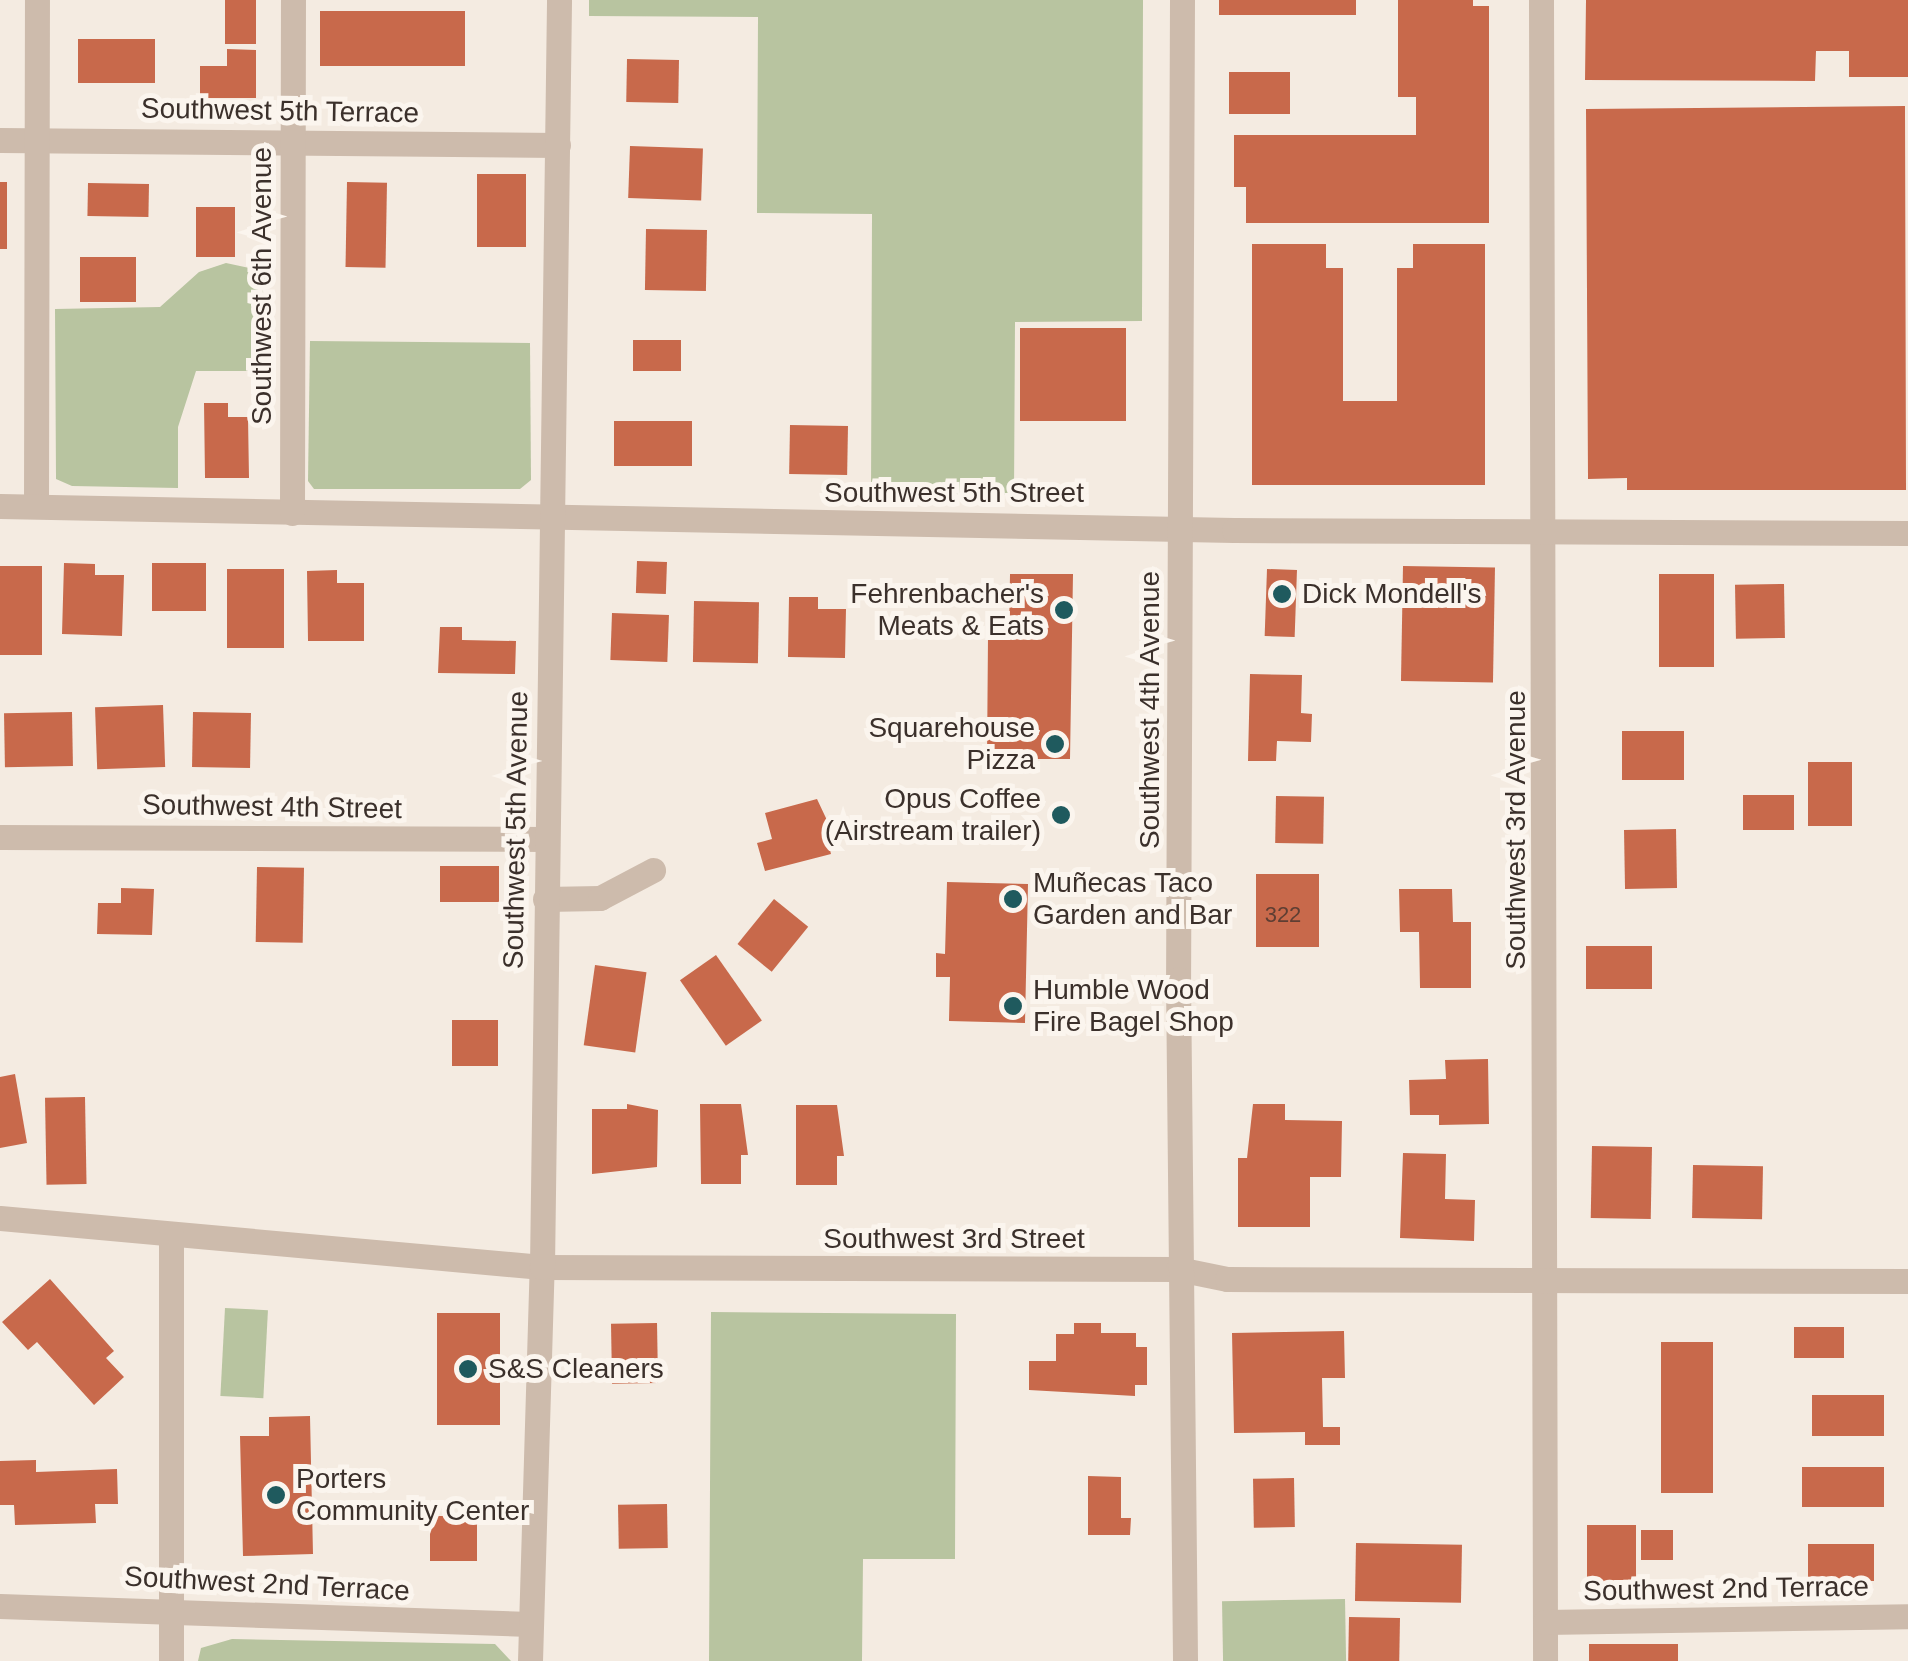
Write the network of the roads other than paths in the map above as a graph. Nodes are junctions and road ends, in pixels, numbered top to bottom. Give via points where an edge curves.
1 (37, 0) edge
2 (293, 0) edge
3 (558, 0) edge
4 (1182, 0) edge
5 (1541, 0) edge
6 (38, 139) junction
7 (0, 140) edge
8 (293, 141) junction
9 (558, 144) junction
10 (36, 505) junction
11 (0, 506) edge
12 (292, 513) junction
13 (551, 516) junction
14 (1180, 525) junction
15 (1543, 530) junction
16 (1908, 533) edge
17 (0, 836) edge
18 (544, 839) junction
19 (653, 870) dead end
20 (544, 899) junction
21 (0, 1218) edge
22 (171, 1234) junction
23 (542, 1267) junction
24 (1178, 1269) junction
25 (1544, 1277) junction
26 (1908, 1282) edge
27 (0, 1606) edge
28 (170, 1612) junction
29 (1908, 1616) edge
30 (1546, 1622) junction
31 (530, 1624) junction
32 (171, 1661) edge
33 (530, 1661) edge
34 (1185, 1661) edge
35 (1546, 1661) edge

1 - 6 street
2 - 8 street, Southwest 6th Avenue
3 - 9 street, Southwest 5th Avenue
4 - 14 street, Southwest 4th Avenue
5 - 15 street, Southwest 3rd Avenue
6 - 7 street, Southwest 5th Terrace
6 - 8 street, Southwest 5th Terrace
6 - 10 street
8 - 9 street, Southwest 5th Terrace
8 - 12 street, Southwest 6th Avenue
9 - 13 street, Southwest 5th Avenue
10 - 11 street, Southwest 5th Street
10 - 12 street, Southwest 5th Street
12 - 13 street, Southwest 5th Street
13 - 14 street, Southwest 5th Street
13 - 18 street, Southwest 5th Avenue
14 - 15 street, Southwest 5th Street
14 - 24 street, Southwest 4th Avenue
15 - 16 street, Southwest 5th Street
15 - 25 street, Southwest 3rd Avenue
17 - 18 street, Southwest 4th Street
18 - 20 street, Southwest 5th Avenue
19 - 20 street via 600,898
20 - 23 street, Southwest 5th Avenue
21 - 22 street, Southwest 3rd Street
22 - 23 street, Southwest 3rd Street
22 - 28 street
23 - 24 street, Southwest 3rd Street
23 - 31 street, Southwest 5th Avenue
24 - 25 street, Southwest 3rd Street via 1226,1279
24 - 34 street, Southwest 4th Avenue
25 - 26 street, Southwest 3rd Street
25 - 30 street, Southwest 3rd Avenue
27 - 28 street, Southwest 2nd Terrace
28 - 31 street, Southwest 2nd Terrace
28 - 32 street
29 - 30 street, Southwest 2nd Terrace
30 - 35 street, Southwest 3rd Avenue
31 - 33 street, Southwest 5th Avenue

